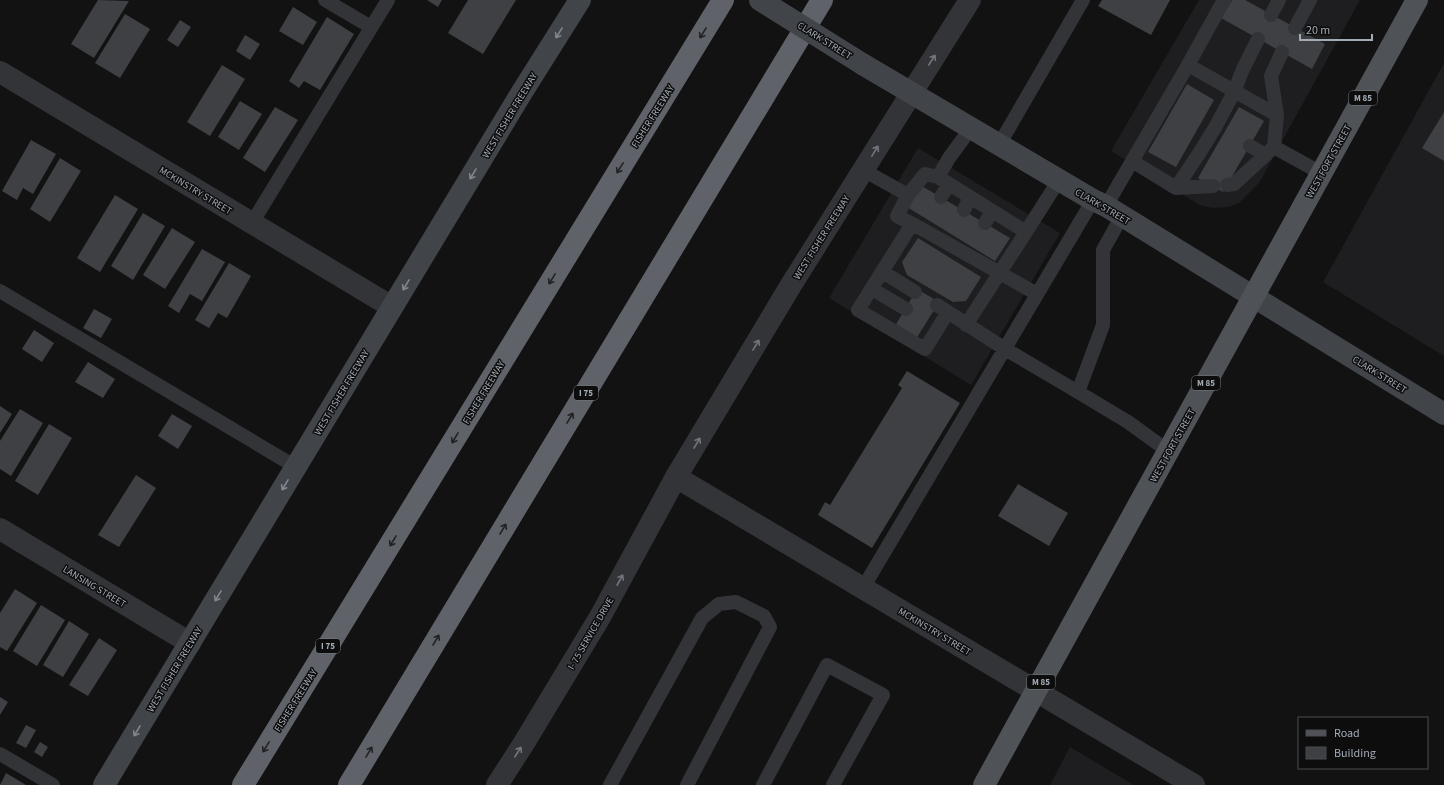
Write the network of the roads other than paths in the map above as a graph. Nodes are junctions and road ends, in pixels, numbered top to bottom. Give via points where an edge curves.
1 (325, 0) edge
2 (388, 0) edge
3 (580, 0) edge
4 (723, 0) edge
5 (760, 0) edge
6 (822, 0) edge
7 (970, 0) edge
8 (1083, 0) edge
9 (1224, 0) edge
10 (1279, 0) edge
11 (1310, 0) edge
12 (1417, 0) edge
13 (1272, 15) dead end
14 (371, 27) junction
15 (1295, 28) dead end
16 (1258, 39) dead end
17 (1282, 52) dead end
18 (1188, 65) junction
19 (0, 72) edge
20 (911, 92) junction
21 (1234, 92) junction
22 (1277, 115) junction
23 (971, 128) junction
24 (999, 145) junction
25 (1250, 146) dead end
26 (1270, 151) junction
27 (1132, 161) junction
28 (863, 170) junction
29 (1322, 173) junction
30 (1059, 180) junction
31 (944, 181) junction
32 (1228, 185) dead end
33 (1213, 186) dead end
34 (1176, 188) junction
35 (908, 195) junction
36 (941, 197) dead end
37 (970, 197) junction
38 (1107, 208) junction
39 (964, 210) dead end
40 (252, 223) junction
41 (921, 224) junction
42 (1026, 232) junction
43 (883, 272) junction
44 (999, 273) junction
45 (872, 289) junction
46 (0, 291) edge
47 (916, 292) dead end
48 (1037, 294) junction
49 (1254, 296) junction
50 (392, 307) junction
51 (906, 309) dead end
52 (966, 325) junction
53 (1005, 349) junction
54 (1078, 392) junction
55 (1444, 414) edge
56 (1168, 451) junction
57 (296, 467) junction
58 (676, 476) junction
59 (0, 529) edge
60 (863, 588) junction
61 (190, 643) junction
62 (1036, 691) junction
63 (0, 754) edge
64 (52, 785) edge
65 (104, 785) edge
66 (243, 785) edge
67 (349, 785) edge
68 (497, 785) edge
69 (610, 785) edge
70 (687, 785) edge
71 (763, 785) edge
72 (833, 785) edge
73 (984, 785) edge
74 (1194, 785) edge

1 - 14 lane
2 - 14 lane
3 -> 50 main road, WEST FISHER FREEWAY
4 -> 66 highway, FISHER FREEWAY / I 75
5 - 20 main road, CLARK STREET, bridge
67 -> 6 highway, I 75
20 -> 7 street, WEST FISHER FREEWAY
8 - 24 lane
9 - 18 lane
10 - 13 lane
11 - 15 lane
12 - 29 main road, WEST FORT STREET / M 85
14 - 40 lane
16 - 21 lane
17 - 22 lane via 1271,76
18 - 21 lane
18 - 27 lane
19 - 40 street, MCKINSTRY STREET
20 - 23 main road, CLARK STREET
28 -> 20 street, WEST FISHER FREEWAY
21 - 22 lane
21 - 34 lane via 1220,129 1205,155
22 - 26 lane
23 - 24 main road, CLARK STREET
23 - 31 lane via 949,158
24 - 30 main road, CLARK STREET
25 - 26 lane
26 - 29 lane
26 - 32 lane via 1240,172 1234,184
27 - 34 lane
27 - 38 lane
28 - 35 lane
58 -> 28 street, WEST FISHER FREEWAY
29 - 49 main road, WEST FORT STREET / M 85
30 - 38 main road, CLARK STREET
30 - 42 lane
31 - 35 lane via 925,174
31 - 36 lane
31 - 37 lane
33 - 34 lane
35 - 41 lane via 897,216
37 - 39 lane
37 - 42 lane via 988,217
38 - 48 lane
38 - 49 main road, CLARK STREET
38 - 54 lane via 1103,250 1103,325
40 - 50 street, MCKINSTRY STREET
41 - 43 lane
41 - 44 lane via 968,249
42 - 44 lane
43 - 45 lane
43 - 47 lane
44 - 48 lane
44 - 52 lane
45 - 51 lane
45 - 52 lane via 858,310 925,349 932,324 942,309
46 - 57 lane
48 - 53 lane
49 - 55 main road, CLARK STREET
49 - 56 main road, WEST FORT STREET / M 85
50 - 57 main road, WEST FISHER FREEWAY
52 - 53 lane
53 - 54 lane
53 - 60 lane
54 - 56 lane via 1128,422
56 - 62 main road, WEST FORT STREET / M 85
57 -> 61 main road, WEST FISHER FREEWAY
58 - 60 street, MCKINSTRY STREET
68 -> 58 street, I- 75 SERVICE DRIVE via 600,617
59 - 61 street, LANSING STREET
60 - 62 street, MCKINSTRY STREET
61 -> 65 main road, WEST FISHER FREEWAY
62 - 73 main road, WEST FORT STREET / M 85
62 - 74 street, MCKINSTRY STREET
63 - 64 lane
69 - 70 lane via 702,618 719,604 736,602 764,616 770,627
71 - 72 lane via 827,665 883,695

